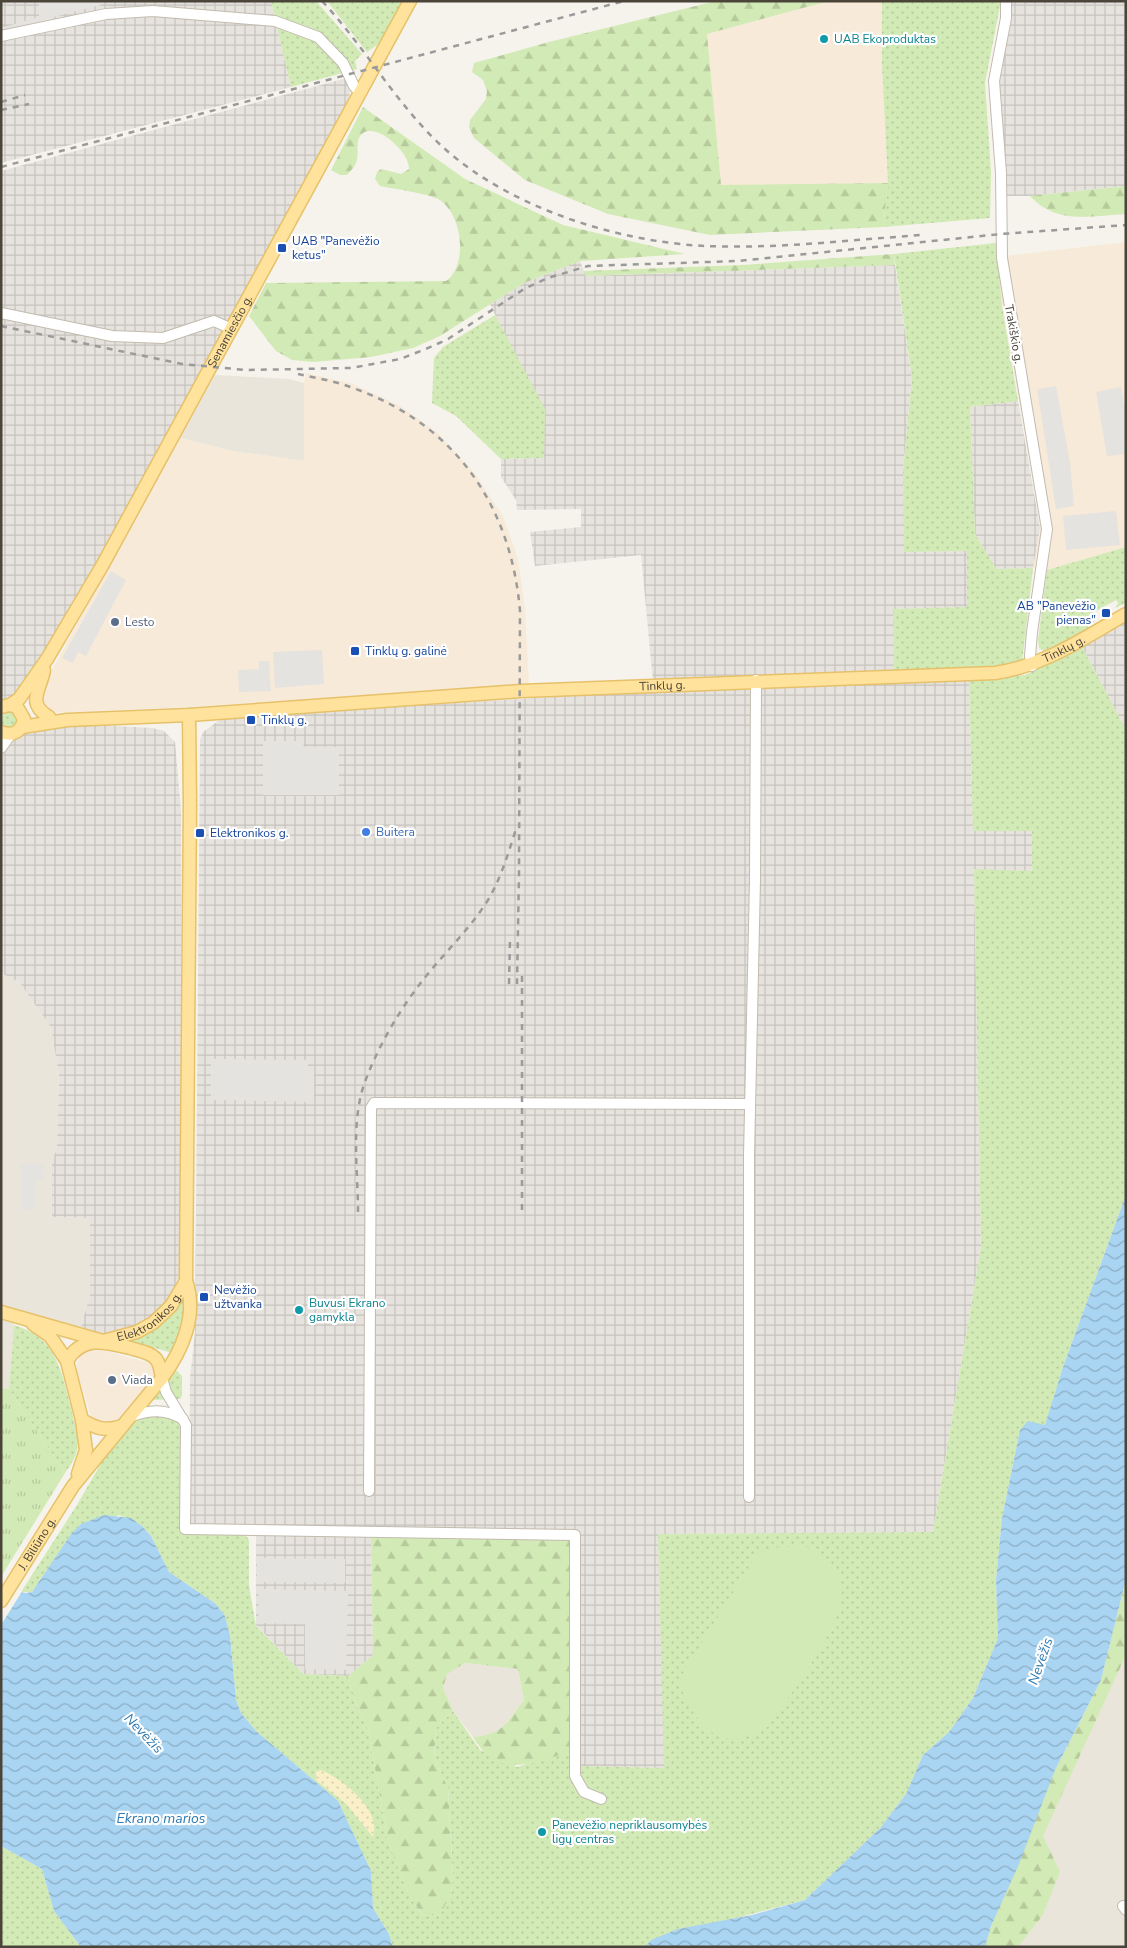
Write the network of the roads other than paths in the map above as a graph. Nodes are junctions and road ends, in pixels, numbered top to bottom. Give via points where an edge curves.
1 (410, 1) edge
2 (1006, 1) edge
3 (1, 36) edge
4 (360, 93) junction
5 (1, 313) edge
6 (232, 329) junction
7 (1126, 614) edge
8 (46, 665) junction
9 (1032, 666) junction
10 (756, 680) junction
11 (6, 706) edge
12 (189, 715) junction
13 (49, 717) junction
14 (67, 720) junction
15 (16, 724) edge
16 (1, 748) edge
17 (750, 1104) junction
18 (186, 1281) junction
19 (1, 1312) edge
20 (24, 1319) junction
21 (103, 1341) junction
22 (67, 1360) junction
23 (162, 1378) junction
24 (82, 1420) junction
25 (184, 1420) junction
26 (125, 1422) junction
27 (73, 1486) junction
28 (369, 1491) dead end
29 (750, 1497) dead end
30 (1, 1601) edge
31 (602, 1798) dead end

1 - 4 main road, Senamiesčio g.
2 - 9 street, Trakiškio g. via 1006,18 994,80 1001,173 1002,258 1047,530 1031,638
3 - 4 street via 106,14 153,11 275,20 318,37 343,63
4 - 6 main road, Senamiesčio g.
5 - 6 street via 112,336 163,338 214,321
6 - 8 main road, Senamiesčio g.
7 - 9 main road, Tinklų g.
8 - 11 main road, Senamiesčio g. via 19,699
8 - 13 main road, Senamiesčio g. via 35,700 36,706
8 - 15 main road, Senamiesčio g.
9 - 10 main road, Tinklų g. via 995,673
10 - 12 main road, Tinklų g. via 521,691
10 - 17 street
11 - 15 main road, Senamiesčio g. via 17,707
12 - 14 main road, Tinklų g.
12 - 18 main road, Elektronikos g.
13 - 14 main road, Tinklų g.
13 - 15 main road, Tinklų g.
14 - 15 main road, Tinklų g.
15 - 16 street, Senamiesčio g.
17 - 28 street via 374,1103 371,1108
17 - 29 street
18 - 21 main road, Elektronikos g. via 171,1306 153,1322 137,1332
18 - 23 main road, Elektronikos g. via 190,1291 188,1323 176,1358
19 - 20 main road
20 - 21 main road
20 - 22 main road via 50,1336
21 - 22 main road via 81,1346
21 - 23 main road via 148,1353 156,1359
22 - 24 main road
23 - 25 street via 166,1392
23 - 26 main road
24 - 26 main road via 106,1430
24 - 27 main road, J. Biliūno g. via 86,1450
25 - 26 street via 164,1411 147,1411
25 - 31 street via 186,1529 575,1535 575,1776 584,1792
26 - 27 main road, J. Biliūno g.
27 - 30 main road, J. Biliūno g.

